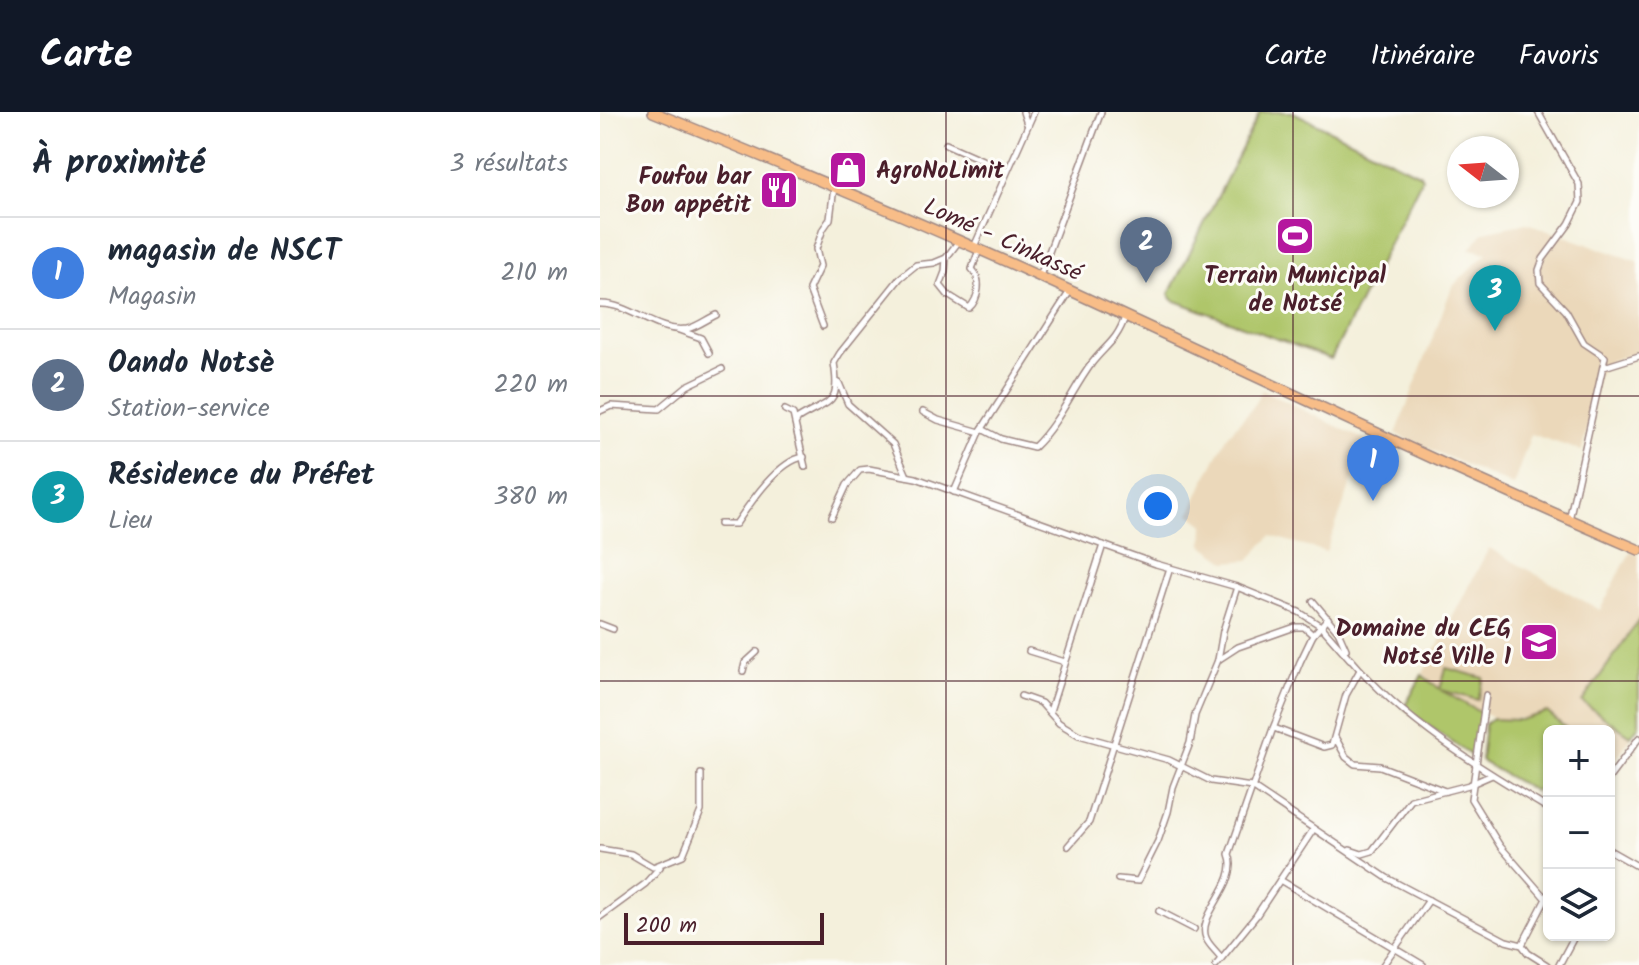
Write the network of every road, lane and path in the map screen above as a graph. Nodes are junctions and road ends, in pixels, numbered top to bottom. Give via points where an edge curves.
1 (653, 112) edge
2 (1023, 112) edge
3 (1034, 112) edge
4 (1101, 112) edge
5 (1538, 112) edge
6 (1028, 125) junction
7 (946, 144) dead end
8 (1007, 171) junction
9 (834, 187) junction
10 (959, 241) junction
11 (976, 249) junction
12 (946, 258) junction
13 (1040, 277) junction
14 (1070, 291) junction
15 (600, 304) edge
16 (716, 315) dead end
17 (1125, 317) junction
18 (823, 326) dead end
19 (675, 328) junction
20 (709, 353) dead end
21 (1639, 356) edge
22 (1603, 367) junction
23 (722, 369) dead end
24 (839, 382) junction
25 (785, 410) dead end
26 (600, 411) edge
27 (923, 412) dead end
28 (793, 414) junction
29 (805, 414) junction
30 (795, 424) junction
31 (981, 431) junction
32 (804, 457) junction
33 (805, 467) dead end
34 (908, 477) junction
35 (954, 492) junction
36 (832, 517) dead end
37 (1569, 520) junction
38 (720, 524) dead end
39 (1103, 545) junction
40 (1639, 550) edge
41 (1170, 568) junction
42 (1237, 587) junction
43 (1313, 601) dead end
44 (1328, 618) junction
45 (600, 624) edge
46 (1321, 626) junction
47 (613, 629) dead end
48 (1313, 635) junction
49 (1029, 651) dead end
50 (757, 652) dead end
51 (1350, 659) junction
52 (1218, 660) junction
53 (1065, 662) junction
54 (1360, 670) junction
55 (743, 671) dead end
56 (1486, 695) dead end
57 (1021, 696) dead end
58 (1050, 711) junction
59 (1273, 728) junction
60 (1335, 737) junction
61 (1639, 738) edge
62 (1636, 746) edge
63 (1115, 747) junction
64 (1476, 763) junction
65 (1181, 766) junction
66 (1615, 771) edge
67 (701, 774) dead end
68 (1492, 775) junction
69 (1474, 782) junction
70 (1252, 787) junction
71 (1446, 791) junction
72 (1543, 805) edge
73 (1314, 829) junction
74 (1068, 846) dead end
75 (600, 849) edge
76 (1349, 851) junction
77 (1615, 853) edge
78 (661, 866) junction
79 (1639, 867) edge
80 (1118, 879) dead end
81 (1280, 880) junction
82 (1543, 892) edge
83 (1429, 900) junction
84 (1543, 904) edge
85 (1159, 911) dead end
86 (600, 917) edge
87 (1194, 929) dead end
88 (1572, 941) edge
89 (1522, 945) junction
90 (1395, 948) junction
91 (1221, 958) junction
92 (1216, 965) edge
93 (1383, 965) edge
94 (1423, 965) edge
95 (1547, 965) edge
96 (1559, 965) edge

1 - 9 highway, Lomé - Cinkassé
2 - 6 street
3 - 6 street
4 - 13 street
5 - 22 street via 1579,184 1580,202 1543,259 1540,283 1566,311 1584,343 1605,357
6 - 8 street
7 - 8 street
8 - 11 street
9 - 10 highway, Lomé - Cinkassé
9 - 18 street via 830,219 816,249 820,266 809,289
10 - 11 highway, Lomé - Cinkassé
10 - 12 street
11 - 12 street via 972,269 977,298 969,308 940,285
11 - 13 highway, Lomé - Cinkassé
12 - 24 street via 916,265 900,278 834,363
13 - 14 highway, Lomé - Cinkassé
14 - 17 highway, Lomé - Cinkassé
14 - 31 street
15 - 19 street
16 - 19 street via 690,328
17 - 31 street via 1114,341 1094,360 1034,447
17 - 37 highway, Lomé - Cinkassé
19 - 20 street via 701,338
21 - 22 street
22 - 37 street
23 - 26 street via 687,386 659,409 611,406
24 - 29 street via 829,401
24 - 34 street via 848,404 893,444
25 - 28 street
27 - 31 street
28 - 29 street
28 - 30 street
29 - 30 street
30 - 32 street
31 - 35 street
32 - 33 street
32 - 38 street via 780,468 736,524
34 - 35 street
34 - 36 street via 860,470
35 - 39 street
37 - 40 highway, Lomé - Cinkassé
39 - 41 street
39 - 53 street
41 - 42 street
41 - 63 street
42 - 46 street
42 - 52 street
43 - 44 street
44 - 46 street
44 - 51 street
45 - 47 street
46 - 48 street
46 - 51 street
48 - 52 street via 1295,627 1238,647
48 - 59 street
49 - 53 street
50 - 55 street
51 - 54 street
52 - 65 street
53 - 58 street
54 - 60 street via 1346,695
54 - 64 street via 1410,716
56 - 64 street
57 - 58 street
58 - 63 street via 1067,729
59 - 60 street via 1324,747
59 - 70 street
60 - 71 street via 1355,764 1380,766
61 - 62 street
62 - 66 street
63 - 65 street
63 - 74 street via 1089,822
64 - 68 street
64 - 69 street
65 - 70 street via 1211,781
65 - 80 street via 1158,841 1138,881
67 - 78 street via 701,811 683,855
68 - 69 street
68 - 72 street
69 - 71 street
69 - 82 street via 1474,806 1500,846
70 - 73 street
70 - 91 street via 1229,854 1230,872 1205,926 1206,941
71 - 76 street via 1411,800 1372,851
73 - 76 street
73 - 81 street
75 - 78 street
76 - 83 street
77 - 79 street
78 - 86 street
81 - 90 street
81 - 91 street
83 - 89 street
83 - 90 street
84 - 89 street
85 - 87 street
88 - 96 street
89 - 95 street
90 - 93 street
90 - 94 street
91 - 92 street

